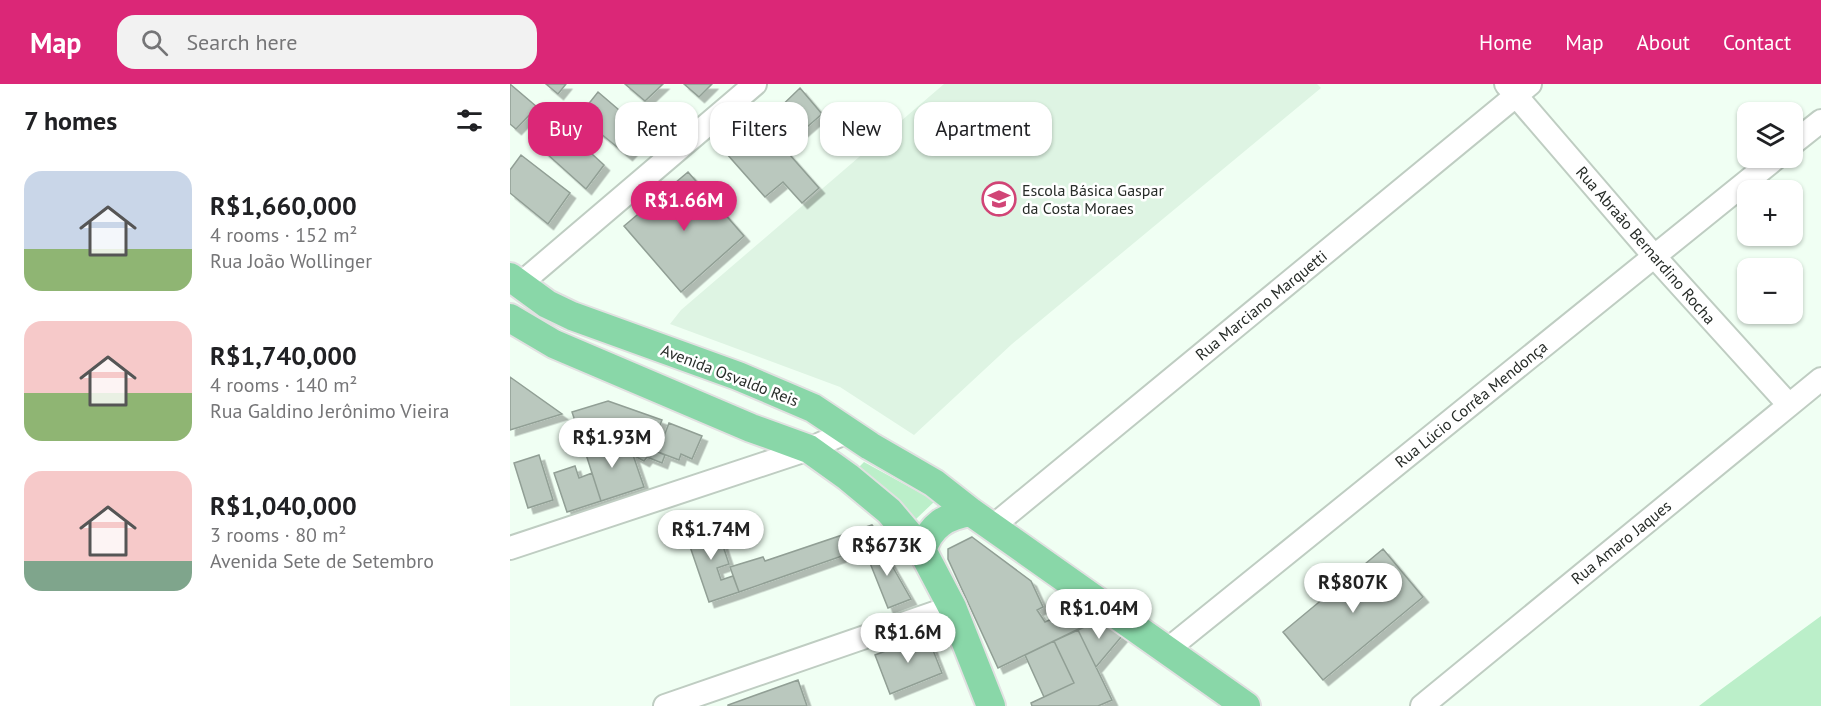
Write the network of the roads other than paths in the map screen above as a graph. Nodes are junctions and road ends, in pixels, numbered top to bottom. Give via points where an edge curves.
1 (755, 84) edge
2 (1517, 88) edge
3 (1821, 121) edge
4 (1803, 135) edge
5 (1764, 168) edge
6 (1654, 256) junction
7 (514, 281) edge
8 (510, 318) edge
9 (1821, 379) edge
10 (1789, 405) junction
11 (847, 432) junction
12 (809, 449) junction
13 (982, 520) junction
14 (510, 548) edge
15 (922, 550) junction
16 (952, 607) junction
17 (1167, 651) junction
18 (665, 706) edge
19 (991, 706) edge
20 (1246, 706) edge
21 (1422, 706) edge

1 - 7 street
2 - 6 street, Rua Abraão Bernardino Rocha
2 - 13 street, Rua Marciano Marquetti
3 - 4 street
5 - 6 street, Rua Lúcio Corrêa Mendonça
6 - 10 street, Rua Abraão Bernardino Rocha
6 - 17 street, Rua Lúcio Corrêa Mendonça
7 - 11 main road, Avenida Osvaldo Reis via 572,316 775,390 813,408
8 - 12 main road via 554,344
9 - 10 street, Rua Amaro Jaques
10 - 21 street, Rua Amaro Jaques
11 - 12 street
11 - 13 main road, Avenida Osvaldo Reis via 934,483
12 - 14 street
12 - 15 main road via 889,511
13 - 15 main road via 952,515 928,534
13 - 17 main road, Avenida Osvaldo Reis
15 - 16 main road
16 - 18 street
16 - 19 main road
17 - 20 main road, Avenida Osvaldo Reis

